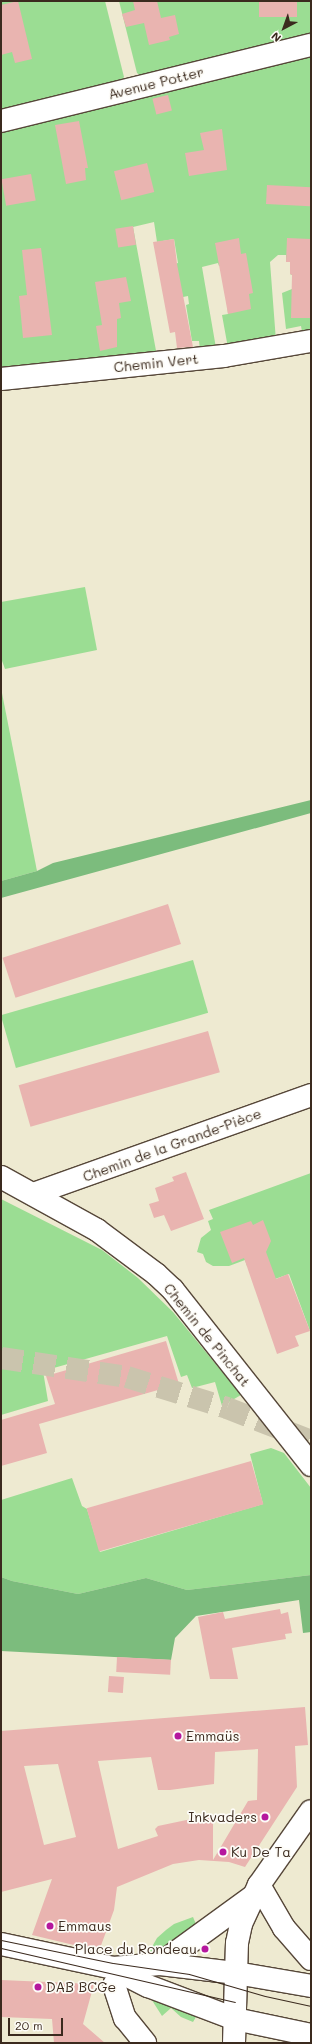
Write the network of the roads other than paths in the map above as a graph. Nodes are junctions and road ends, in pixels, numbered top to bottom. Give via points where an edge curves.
1 (311, 45) edge
2 (1, 121) edge
3 (311, 341) edge
4 (1, 379) edge
5 (311, 1096) edge
6 (1, 1177) edge
7 (33, 1194) junction
8 (311, 1465) edge
9 (311, 1811) edge
10 (256, 1891) junction
11 (1, 1944) edge
12 (311, 1960) edge
13 (160, 1964) junction
14 (236, 1973) junction
15 (113, 1976) junction
16 (311, 1986) edge
17 (235, 2019) junction
18 (306, 2038) edge
19 (145, 2043) edge
20 (234, 2043) edge

1 - 2 street, Avenue Potter
3 - 4 street, Chemin Vert via 209,358
5 - 7 street, Chemin de la Grande-Pièce
6 - 7 street, Chemin de Pinchat
7 - 8 street, Chemin de Pinchat via 112,1240 138,1258 173,1290
9 - 10 street
10 - 12 street
10 - 13 street
10 - 14 street via 238,1934
11 - 15 street
13 - 14 street
13 - 15 street
14 - 16 street
14 - 17 street
15 - 17 street via 148,1986
15 - 19 street via 125,2018
17 - 18 street
17 - 20 street

